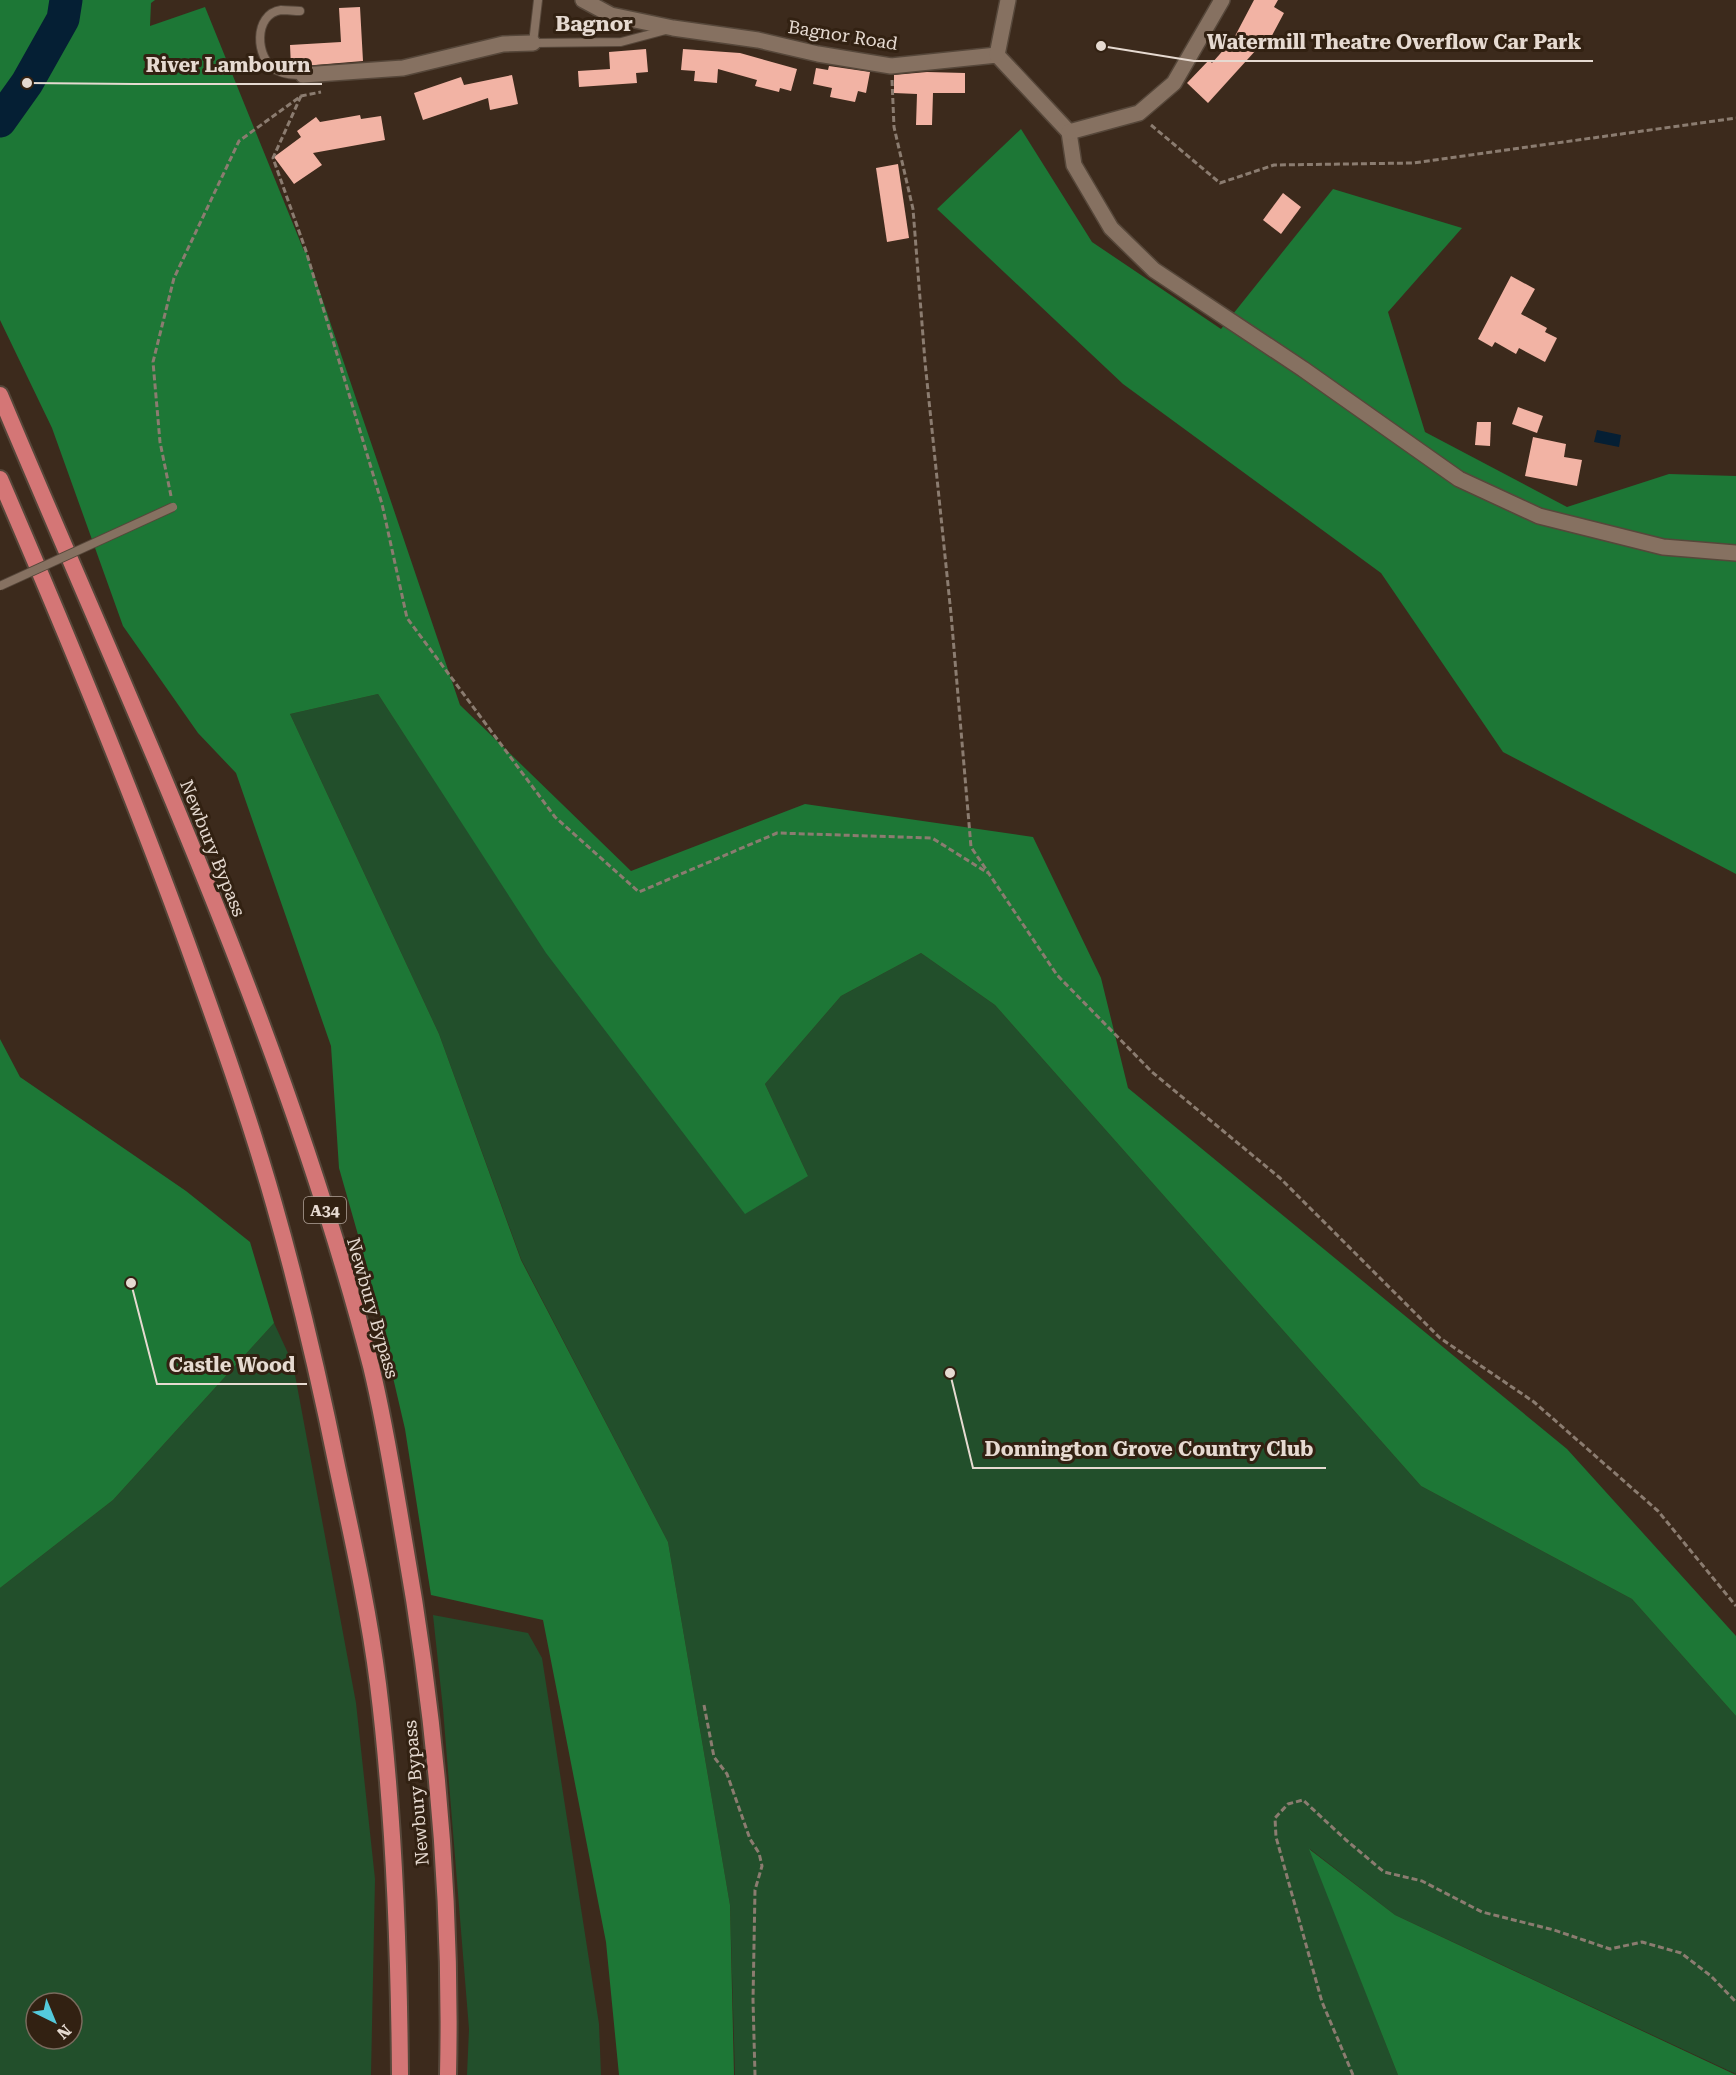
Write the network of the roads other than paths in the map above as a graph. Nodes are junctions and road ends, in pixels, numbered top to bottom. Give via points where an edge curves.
1 (538, 0) edge
2 (583, 0) edge
3 (1008, 0) edge
4 (1222, 0) edge
5 (300, 11) dead end
6 (673, 28) junction
7 (533, 43) junction
8 (998, 55) junction
9 (303, 75) joint
10 (1069, 132) junction
11 (0, 395) edge
12 (0, 479) edge
13 (173, 507) road end
14 (1736, 553) edge
15 (0, 586) edge
16 (400, 2075) edge
17 (448, 2075) edge

1 - 7 lane
2 - 6 street, Bagnor Road via 611,15
3 - 8 street
4 - 10 street via 1174,83 1139,113
5 - 9 lane via 279,10 267,18 260,39 261,52 275,69
6 - 7 lane via 621,42
6 - 8 street, Bagnor Road via 891,66
7 - 9 street via 503,44 403,68
8 - 10 street
10 - 14 street via 1074,165 1111,228 1154,270 1459,479 1539,516 1663,547
11 - 17 highway, Newbury Bypass / A34 via 189,840 269,1043 306,1150 372,1369 411,1579 430,1721 448,1978
12 - 16 highway, Newbury Bypass / A34 via 117,761 225,1049 273,1202 305,1324 346,1509 378,1683 394,1881
13 - 15 lane, bridge

